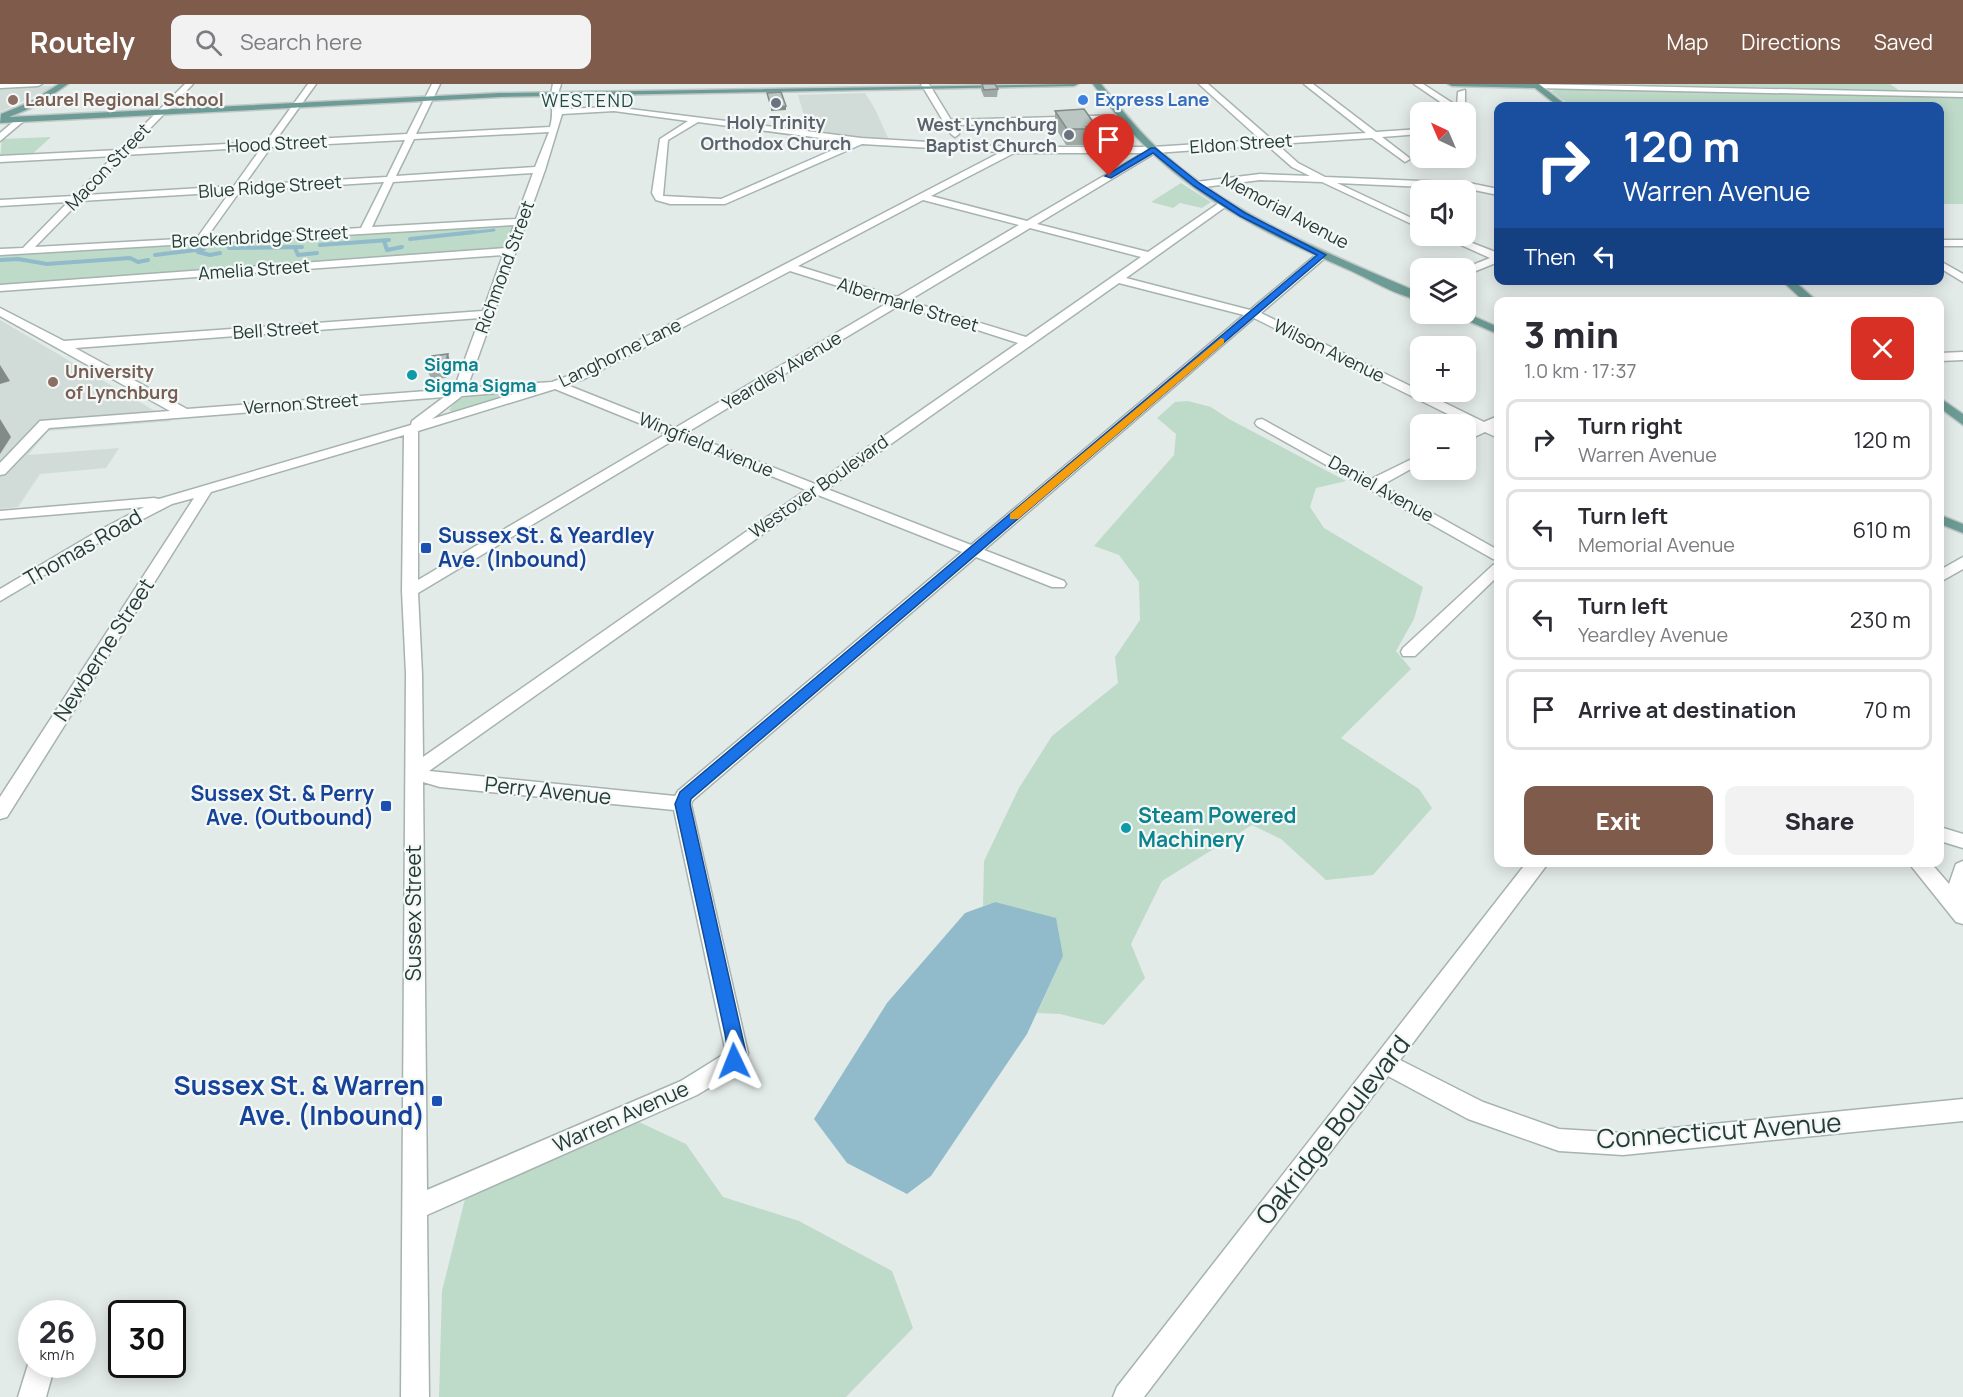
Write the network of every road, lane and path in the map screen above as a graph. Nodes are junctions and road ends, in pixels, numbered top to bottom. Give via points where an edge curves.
1 (38, 84) edge
2 (64, 84) edge
3 (189, 84) edge
4 (312, 84) edge
5 (436, 84) edge
6 (557, 84) edge
7 (1074, 84) edge
8 (1098, 84) edge
9 (1203, 84) edge
10 (1308, 84) edge
11 (1418, 84) edge
12 (1452, 84) edge
13 (1893, 84) edge
14 (1535, 85) edge
15 (0, 86) edge
16 (926, 86) edge
17 (1462, 92) dead end
18 (1908, 94) junction
19 (1963, 95) edge
20 (428, 99) junction
21 (1446, 102) edge
22 (1462, 102) edge
23 (1558, 102) edge
24 (556, 103) junction
25 (297, 105) junction
26 (161, 112) junction
27 (1125, 118) junction
28 (0, 119) edge
29 (21, 119) junction
30 (696, 120) junction
31 (949, 123) junction
32 (554, 129) junction
33 (1410, 133) edge
34 (1373, 135) junction
35 (409, 137) junction
36 (0, 138) edge
37 (861, 141) junction
38 (1268, 142) junction
39 (270, 144) junction
40 (964, 148) junction
41 (1012, 150) junction
42 (1153, 150) junction
43 (122, 153) junction
44 (0, 159) edge
45 (1405, 159) dead end
46 (540, 170) junction
47 (389, 179) junction
48 (1322, 179) junction
49 (1196, 185) junction
50 (237, 189) junction
51 (1494, 191) edge
52 (922, 197) junction
53 (78, 198) junction
54 (0, 203) edge
55 (1225, 203) junction
56 (1410, 220) edge
57 (520, 222) junction
58 (1028, 225) junction
59 (365, 231) junction
60 (200, 240) junction
61 (1944, 243) edge
62 (1963, 243) edge
63 (1471, 246) edge
64 (26, 250) junction
65 (509, 251) junction
66 (0, 252) edge
67 (1322, 255) junction
68 (1494, 255) edge
69 (1150, 256) junction
70 (1494, 259) edge
71 (789, 267) junction
72 (1476, 267) edge
73 (1944, 267) edge
74 (1117, 279) junction
75 (1963, 279) edge
76 (1792, 285) edge
77 (0, 288) edge
78 (1410, 291) edge
79 (1807, 297) edge
80 (899, 301) junction
81 (0, 311) edge
82 (488, 314) junction
83 (1252, 315) junction
84 (1476, 322) edge
85 (1494, 329) edge
86 (1028, 342) junction
87 (63, 345) junction
88 (1963, 356) edge
89 (1944, 357) edge
90 (556, 385) junction
91 (459, 392) junction
92 (1944, 405) edge
93 (184, 413) junction
94 (1963, 421) edge
95 (1494, 422) edge
96 (1262, 423) dead end
97 (1484, 427) junction
98 (411, 429) junction
99 (1476, 431) edge
100 (1494, 432) edge
101 (676, 434) junction
102 (1410, 464) edge
103 (0, 471) edge
104 (1372, 484) junction
105 (207, 488) junction
106 (816, 489) junction
107 (166, 501) junction
108 (0, 515) edge
109 (1944, 521) edge
110 (1963, 529) edge
111 (972, 552) junction
112 (1494, 554) edge
113 (1963, 562) edge
114 (1494, 572) edge
115 (1944, 574) edge
116 (1058, 584) dead end
117 (410, 591) junction
118 (0, 596) edge
119 (1409, 652) dead end
120 (413, 773) junction
121 (682, 804) junction
122 (0, 812) edge
123 (1944, 835) edge
124 (1963, 841) edge
125 (1535, 867) edge
126 (1922, 867) edge
127 (1963, 869) edge
128 (1958, 910) edge
129 (1384, 1063) junction
130 (1963, 1110) edge
131 (415, 1208) junction
132 (37, 1378) edge
133 (32, 1397) edge
134 (415, 1397) edge
135 (1127, 1397) edge

1 - 15 street
2 - 28 main road
3 - 26 street, Macon Street
4 - 25 street
5 - 20 street
6 - 24 street, Richmond Street
7 - 16 main road
8 - 27 main road, Memorial Avenue
9 - 38 street
10 - 34 street
11 - 21 street
12 - 14 main road
13 - 18 street
14 - 18 street
14 - 23 main road
16 - 24 main road
16 - 31 street
17 - 22 street
18 - 19 street
20 - 24 main road
20 - 25 main road
20 - 35 street
24 - 30 street, Eldon Street
24 - 32 street, Richmond Street
25 - 26 main road
25 - 39 street
26 - 29 main road
26 - 43 street, Macon Street
27 - 31 street
27 - 42 main road, Memorial Avenue
28 - 29 main road
29 - 36 street
30 - 37 street, Eldon Street
30 - 37 street via 664,139 659,198 723,202
31 - 40 street
32 - 35 street, Hood Street
32 - 46 street, Richmond Street
33 - 34 street, Eldon Street
34 - 38 street, Eldon Street
34 - 45 street
35 - 39 street, Hood Street
35 - 47 street
37 - 40 street, Eldon Street
38 - 42 street, Eldon Street
38 - 48 street via 1295,165
39 - 43 street, Hood Street
39 - 50 street
40 - 41 street, Eldon Street
41 - 42 street, Eldon Street
41 - 52 street, Langhorne Lane
42 - 49 main road, Memorial Avenue
42 - 58 street, Yeardley Avenue
43 - 44 street, Hood Street
43 - 53 street, Macon Street
46 - 47 street, Blue Ridge Street
46 - 57 street, Richmond Street
47 - 50 street, Blue Ridge Street
47 - 59 street
48 - 49 street via 1260,177
48 - 51 street via 1469,186
48 - 56 street
49 - 55 main road, Memorial Avenue
50 - 53 street, Blue Ridge Street
50 - 60 street
52 - 58 street
52 - 71 street, Langhorne Lane
53 - 54 street, Blue Ridge Street
53 - 64 street, Macon Street
55 - 67 main road, Memorial Avenue
55 - 69 street, Westover Boulevard
57 - 59 street, Breckenbridge Street
57 - 65 street, Richmond Street
58 - 69 street
58 - 80 street, Yeardley Avenue
59 - 60 street, Breckenbridge Street
60 - 64 street, Breckenbridge Street
61 - 62 street
63 - 68 street
64 - 66 street, Breckenbridge Street
65 - 77 street, Amelia Street
65 - 82 street, Richmond Street
67 - 78 main road, Memorial Avenue
67 - 83 street
69 - 74 street, Westover Boulevard
70 - 72 street
71 - 80 street, Albermarle Street
71 - 90 street, Langhorne Lane
73 - 75 street
74 - 83 street, Wilson Avenue
74 - 86 street, Westover Boulevard
76 - 79 main road
80 - 86 street, Albermarle Street
80 - 101 street, Yeardley Avenue
81 - 87 street
82 - 87 street, Bell Street
82 - 91 street, Richmond Street
83 - 97 street, Wilson Avenue
83 - 111 street
84 - 85 main road
86 - 106 street, Westover Boulevard
87 - 93 street
88 - 89 street
90 - 91 street, Vernon Street
90 - 98 street, Langhorne Lane
90 - 101 street, Wingfield Avenue
91 - 93 street, Vernon Street
91 - 98 street
92 - 94 main road
93 - 103 street, Vernon Street via 45,424
95 - 97 street
96 - 104 street, Daniel Avenue
97 - 99 street
97 - 100 street, Wilson Avenue
98 - 105 street, Langhorne Lane
98 - 117 street, Sussex Street
101 - 106 street, Wingfield Avenue
101 - 117 street, Yeardley Avenue
102 - 104 street
104 - 112 street, Daniel Avenue
105 - 107 street, Langhorne Lane
105 - 122 street, Newberne Street
106 - 111 street, Wingfield Avenue
106 - 120 street, Westover Boulevard
107 - 108 street
107 - 118 street, Thomas Road
109 - 110 main road
111 - 116 street, Wingfield Avenue
111 - 121 street via 694,787
113 - 115 street
114 - 119 street
117 - 120 street, Sussex Street
120 - 121 street, Perry Avenue via 440,780
120 - 131 street, Sussex Street
121 - 131 street, Warren Avenue via 734,1034 734,1061 689,1088
123 - 124 street
125 - 129 street, Oakridge Boulevard
126 - 128 street
127 - 128 street
129 - 130 street, Connecticut Avenue via 1476,1111 1558,1140 1623,1144
129 - 135 street, Oakridge Boulevard
131 - 134 street, Sussex Street
132 - 133 street

